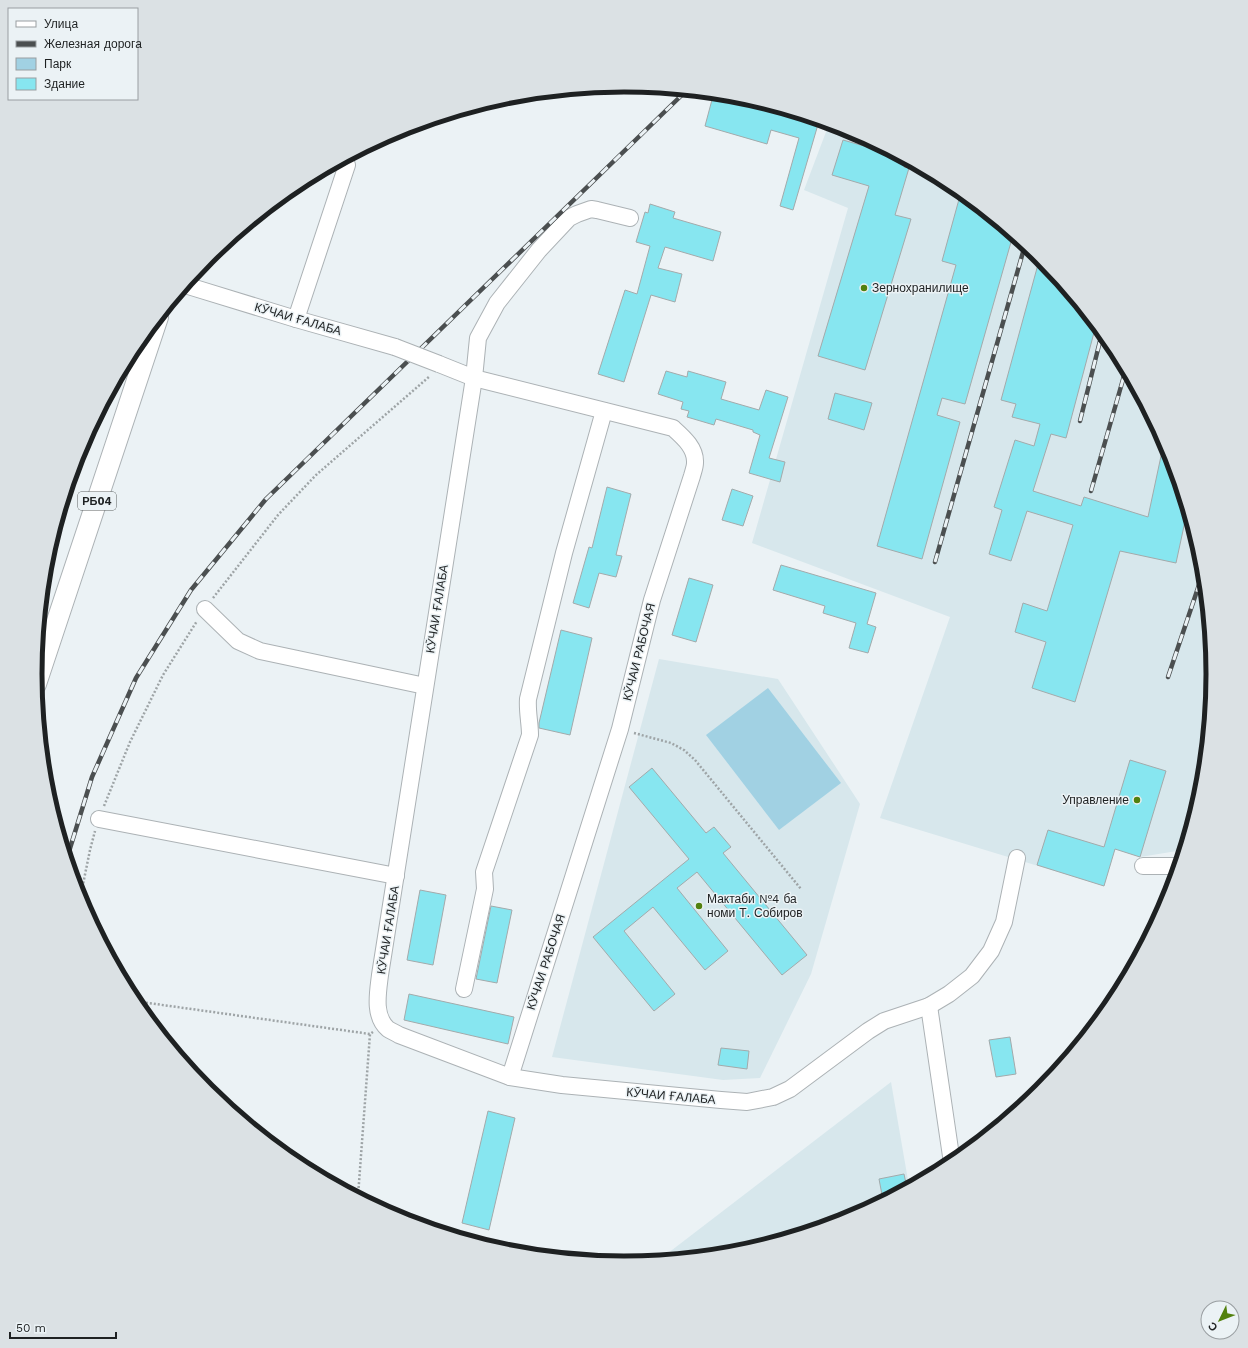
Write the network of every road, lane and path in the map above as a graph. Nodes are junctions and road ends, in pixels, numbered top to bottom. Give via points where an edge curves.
1 (347, 165) dead end
2 (630, 218) dead end
3 (189, 286) edge
4 (296, 320) junction
5 (153, 333) edge
6 (441, 365) junction
7 (474, 378) junction
8 (604, 411) junction
9 (205, 609) junction
10 (44, 641) edge
11 (425, 686) junction
12 (639, 734) dead end
13 (99, 819) junction
14 (1017, 858) dead end
15 (1144, 866) dead end
16 (1173, 866) edge
17 (396, 876) junction
18 (82, 887) edge
19 (801, 889) dead end
20 (464, 989) dead end
21 (144, 1002) edge
22 (929, 1006) junction
23 (383, 1023) junction
24 (370, 1034) junction
25 (510, 1077) junction
26 (951, 1155) edge
27 (358, 1191) edge

1 - 4 street
2 - 7 street via 591,209 569,218 539,250 497,303 478,338
3 - 4 street, КӮЧАИ ҒАЛАБА
4 - 6 street, КӮЧАИ ҒАЛАБА, bridge via 395,346
5 - 10 main road, РБ04
6 - 7 street, КӮЧАИ ҒАЛАБА
6 - 9 path via 316,475 278,515
7 - 8 street, КӮЧАИ РАБОЧАЯ
7 - 11 street, КӮЧАИ ҒАЛАБА
8 - 20 street via 564,553 528,699 530,735 484,872 485,889
8 - 25 street, КӮЧАИ РАБОЧАЯ via 673,428 693,450 695,463 652,600 620,729
9 - 11 street via 238,641 260,651
9 - 13 path via 163,675 130,742
11 - 17 street, КӮЧАИ ҒАЛАБА
12 - 19 path via 671,743 695,760
13 - 17 street
13 - 18 path
14 - 22 street, КӮЧАИ ҒАЛАБА via 1004,922 991,951 972,976
15 - 16 street
17 - 23 street, КӮЧАИ ҒАЛАБА via 380,975 378,1004
21 - 24 path
22 - 25 street, КӮЧАИ ҒАЛАБА via 884,1021 790,1089 773,1097 747,1102 562,1085
22 - 26 street
23 - 24 path
23 - 25 street, КӮЧАИ ҒАЛАБА via 399,1035
24 - 27 path

